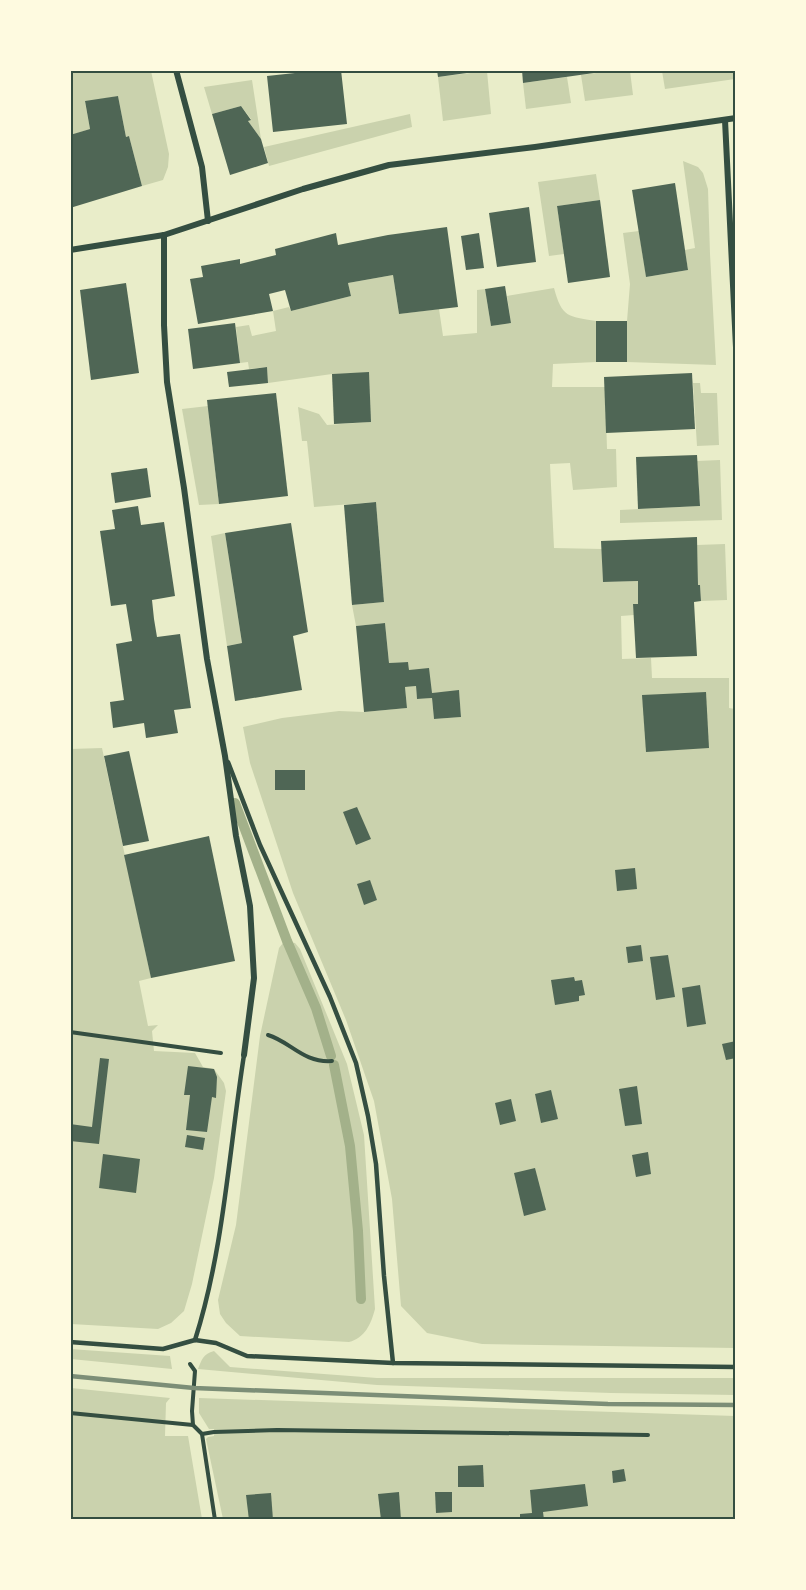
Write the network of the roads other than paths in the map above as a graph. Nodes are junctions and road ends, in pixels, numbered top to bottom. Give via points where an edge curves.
1 (176, 70) edge
2 (735, 118) edge
3 (725, 120) junction
4 (208, 221) junction
5 (164, 235) junction
6 (70, 250) edge
7 (735, 347) edge
8 (225, 756) junction
9 (244, 1055) joint
10 (195, 1340) junction
11 (70, 1342) edge
12 (393, 1363) junction
13 (735, 1367) edge

1 - 4 street via 202,167
2 - 3 street
3 - 4 street via 389,165
3 - 7 street
4 - 5 street
5 - 6 street
5 - 8 street via 167,382
8 - 9 street via 250,906 254,978
8 - 12 lane via 356,1063 376,1164
9 - 10 lane via 220,1228
10 - 11 lane via 163,1349
10 - 12 lane via 216,1343 247,1356
12 - 13 lane

